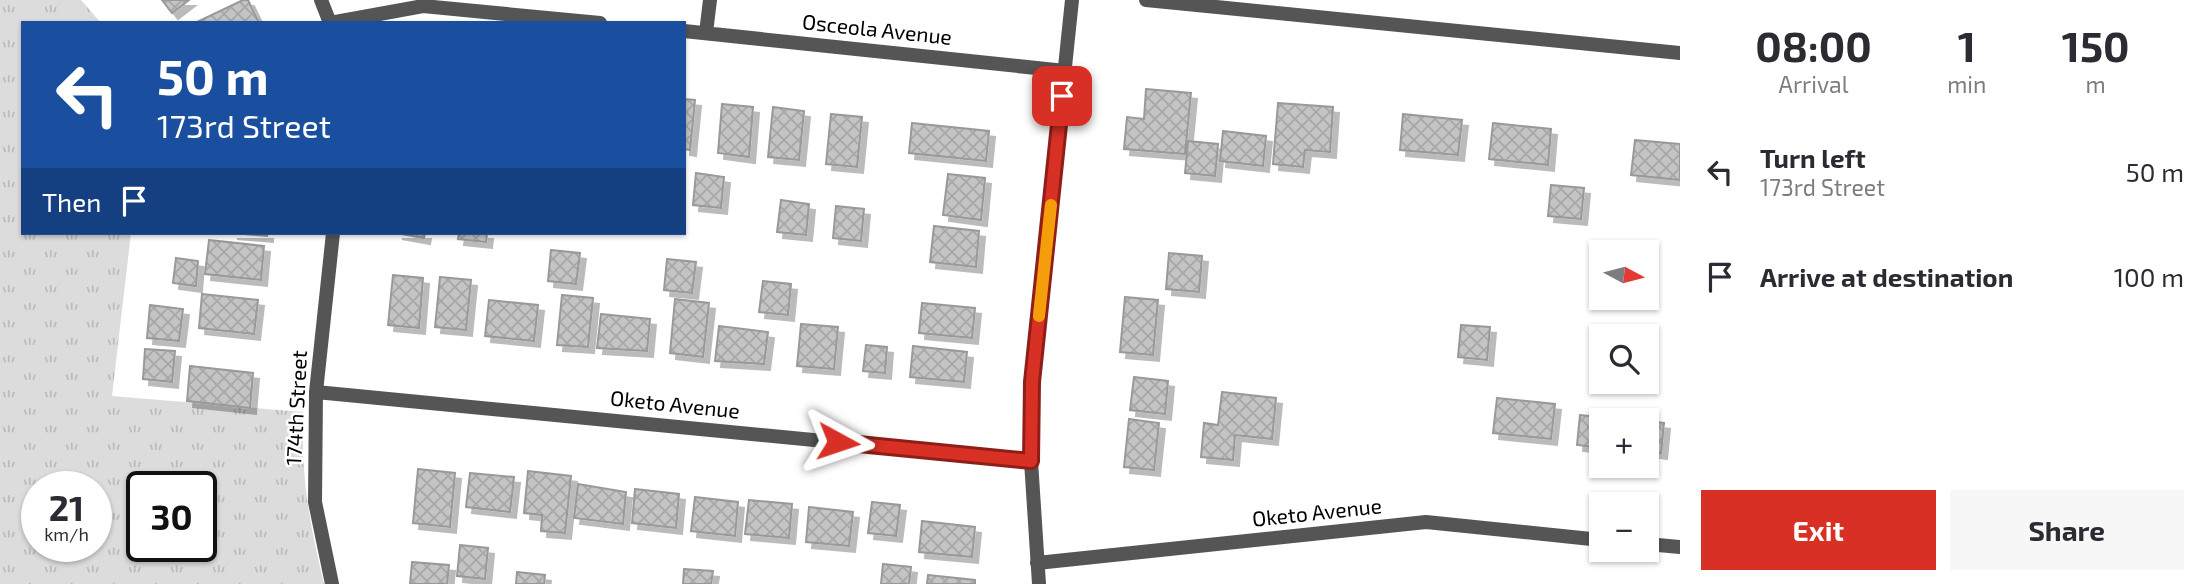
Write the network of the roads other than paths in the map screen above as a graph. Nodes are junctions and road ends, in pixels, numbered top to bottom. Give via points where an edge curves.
1 (321, 0) edge
2 (710, 0) edge
3 (1072, 0) edge
4 (1146, 0) edge
5 (329, 21) edge
6 (341, 21) edge
7 (579, 21) edge
8 (686, 31) edge
9 (706, 33) junction
10 (1680, 53) edge
11 (1065, 71) junction
12 (333, 235) edge
13 (316, 392) junction
14 (1031, 461) junction
15 (1589, 539) edge
16 (1659, 545) edge
17 (1680, 547) edge
18 (1037, 563) junction
19 (332, 584) edge
20 (1039, 584) edge

1 - 5 street
2 - 9 street
3 - 11 street
4 - 10 street
6 - 7 street via 424,6
8 - 9 street, Osceola Avenue
9 - 11 street, Osceola Avenue
11 - 14 street via 1032,382
12 - 13 street, 174th Street
13 - 14 street, Oketo Avenue
13 - 19 street, 174th Street via 315,502
14 - 18 street
15 - 18 street, Oketo Avenue via 1426,522
16 - 17 street
18 - 20 street

